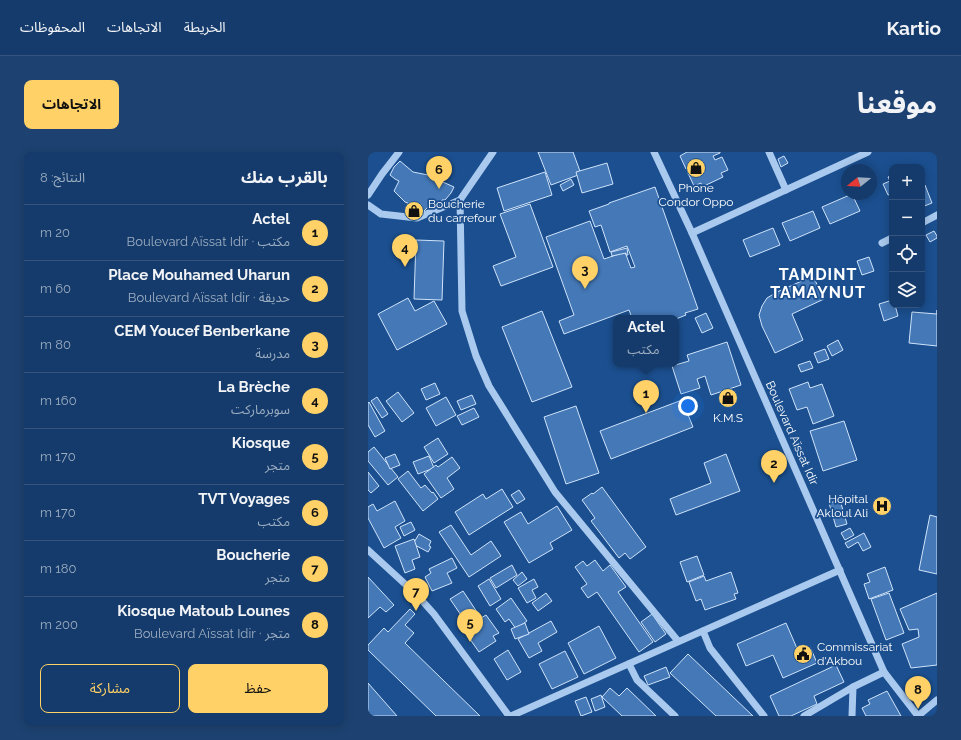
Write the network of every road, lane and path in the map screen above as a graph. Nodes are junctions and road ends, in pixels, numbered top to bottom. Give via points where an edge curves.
1 (399, 152) edge
2 (493, 152) edge
3 (654, 152) edge
4 (769, 152) edge
5 (868, 152) edge
6 (786, 190) junction
7 (368, 195) edge
8 (460, 200) junction
9 (368, 205) edge
10 (937, 215) edge
11 (925, 221) edge
12 (692, 233) junction
13 (889, 240) edge
14 (882, 243) dead end
15 (368, 550) edge
16 (840, 570) junction
17 (703, 631) junction
18 (678, 641) junction
19 (628, 664) junction
20 (884, 672) junction
21 (852, 687) junction
22 (937, 700) edge
23 (510, 716) edge
24 (675, 716) edge
25 (764, 716) edge
26 (804, 716) edge
27 (852, 716) edge
28 (918, 716) edge

1 - 7 street
2 - 8 street
3 - 12 street, Boulevard Aïssat Idir
4 - 6 street
5 - 6 street
6 - 12 street
8 - 9 street via 417,218 380,214
8 - 18 street via 462,311 476,356 489,386 555,492
10 - 11 street
12 - 16 street, Boulevard Aïssat Idir
13 - 14 street
15 - 23 street via 434,614
16 - 17 street
16 - 20 street, Boulevard Aïssat Idir
17 - 18 street
17 - 25 street via 710,648
18 - 19 street
19 - 23 street
19 - 24 street via 637,680
20 - 21 street
20 - 28 street, Boulevard Aïssat Idir
21 - 26 street
21 - 27 street
22 - 28 street

